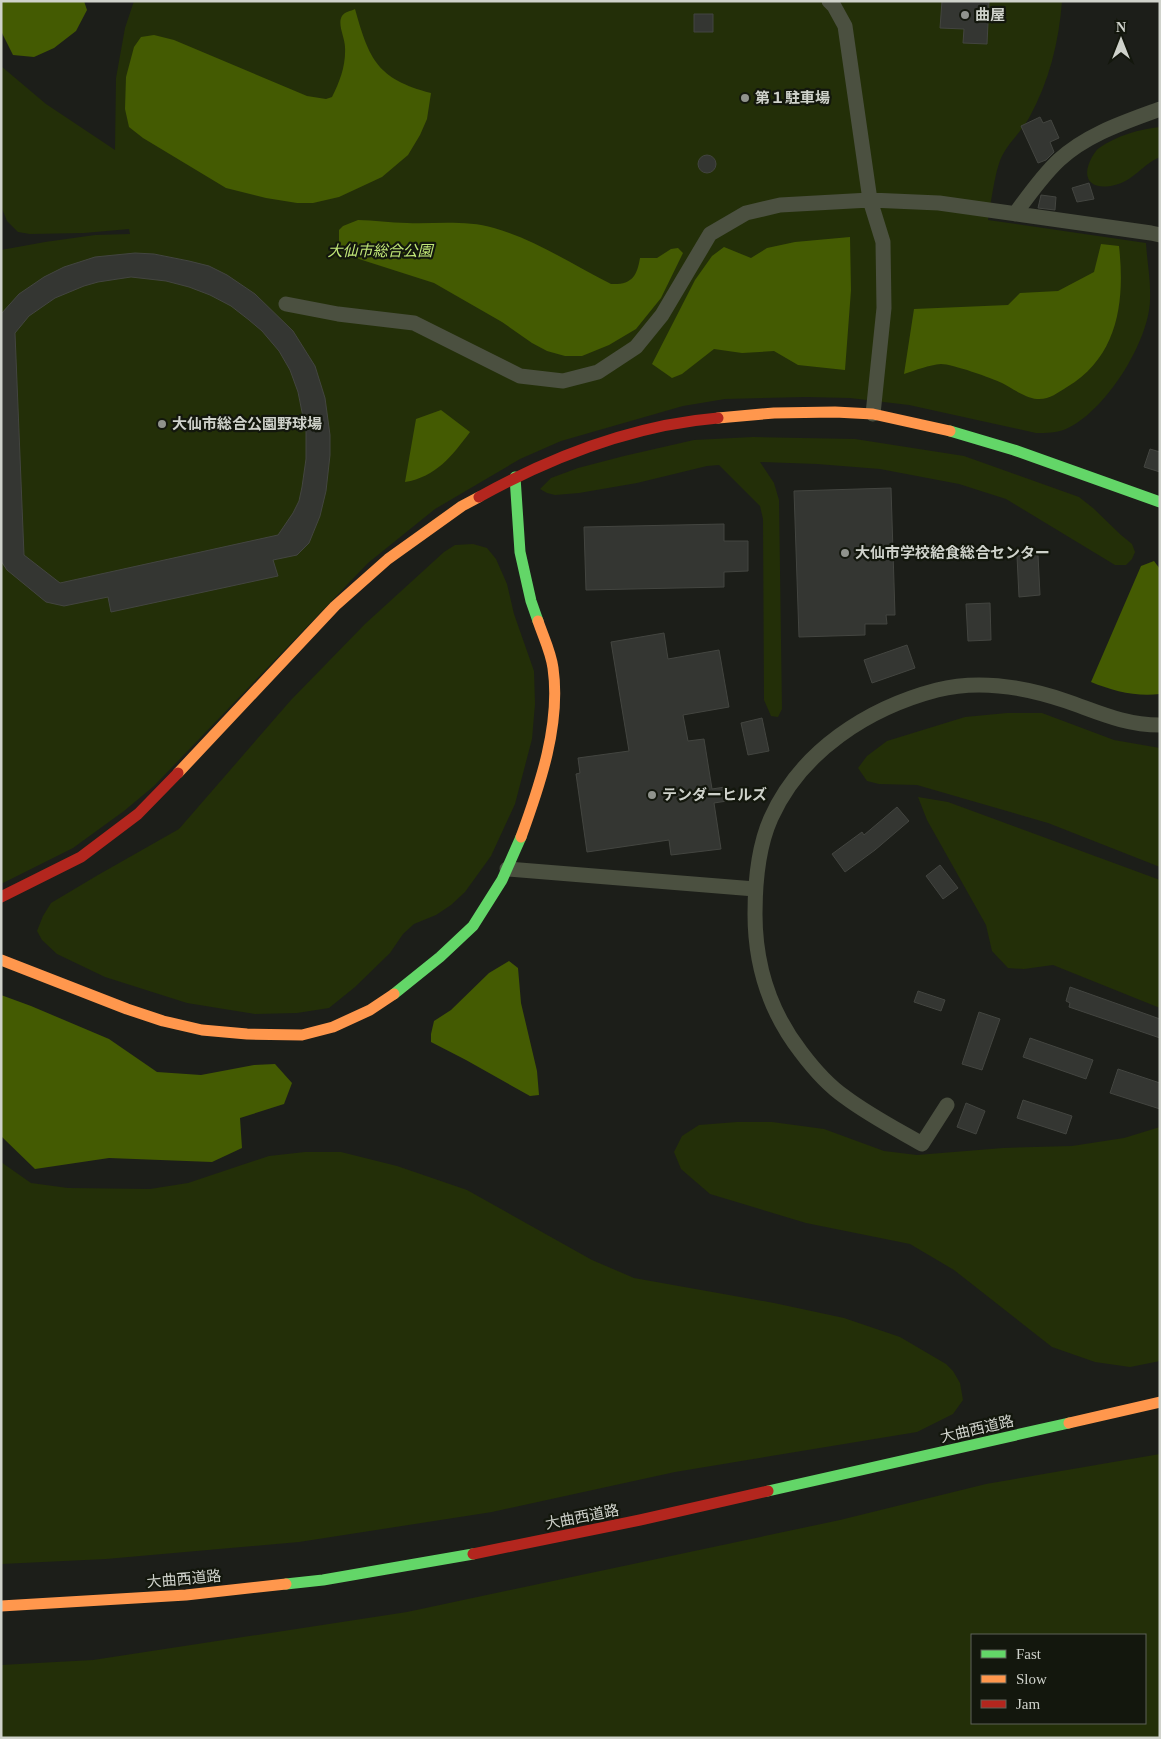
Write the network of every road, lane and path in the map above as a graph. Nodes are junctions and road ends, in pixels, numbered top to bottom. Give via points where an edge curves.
1 (829, 1) edge
2 (1160, 109) edge
3 (870, 200) junction
4 (1015, 214) junction
5 (1160, 235) edge
6 (286, 304) dead end
7 (873, 414) junction
8 (516, 477) junction
9 (1160, 502) edge
10 (1160, 725) edge
11 (507, 869) junction
12 (755, 889) junction
13 (1, 897) edge
14 (1, 960) edge
15 (947, 1104) dead end
16 (1160, 1402) edge
17 (1, 1606) edge

1 - 3 street via 845,26
2 - 4 street via 1089,138 1060,160
3 - 4 street via 939,203
3 - 6 street via 780,205 746,213 710,234 662,315 636,347 598,372 563,381 520,376 414,323
3 - 7 street via 883,242 884,308
4 - 5 street
7 - 8 main road via 774,412 689,420 622,436 559,457
7 - 9 main road via 947,430 1014,450
8 - 11 main road via 520,552 531,601 553,667 555,705 546,758 534,801
8 - 13 main road via 462,506 388,558 334,606 138,814 81,857
10 - 12 street via 1142,725 1097,714 1024,688 982,684 938,690 896,703 858,722 821,750 793,780 771,818
11 - 12 street
11 - 14 main road via 474,926 408,984 370,1010 333,1027 302,1035 202,1030 171,1023
12 - 15 street via 755,931 762,979 778,1016 801,1052 845,1097 922,1144
16 - 17 main road, 大曲西道路 via 640,1520 475,1554 323,1580 186,1594

